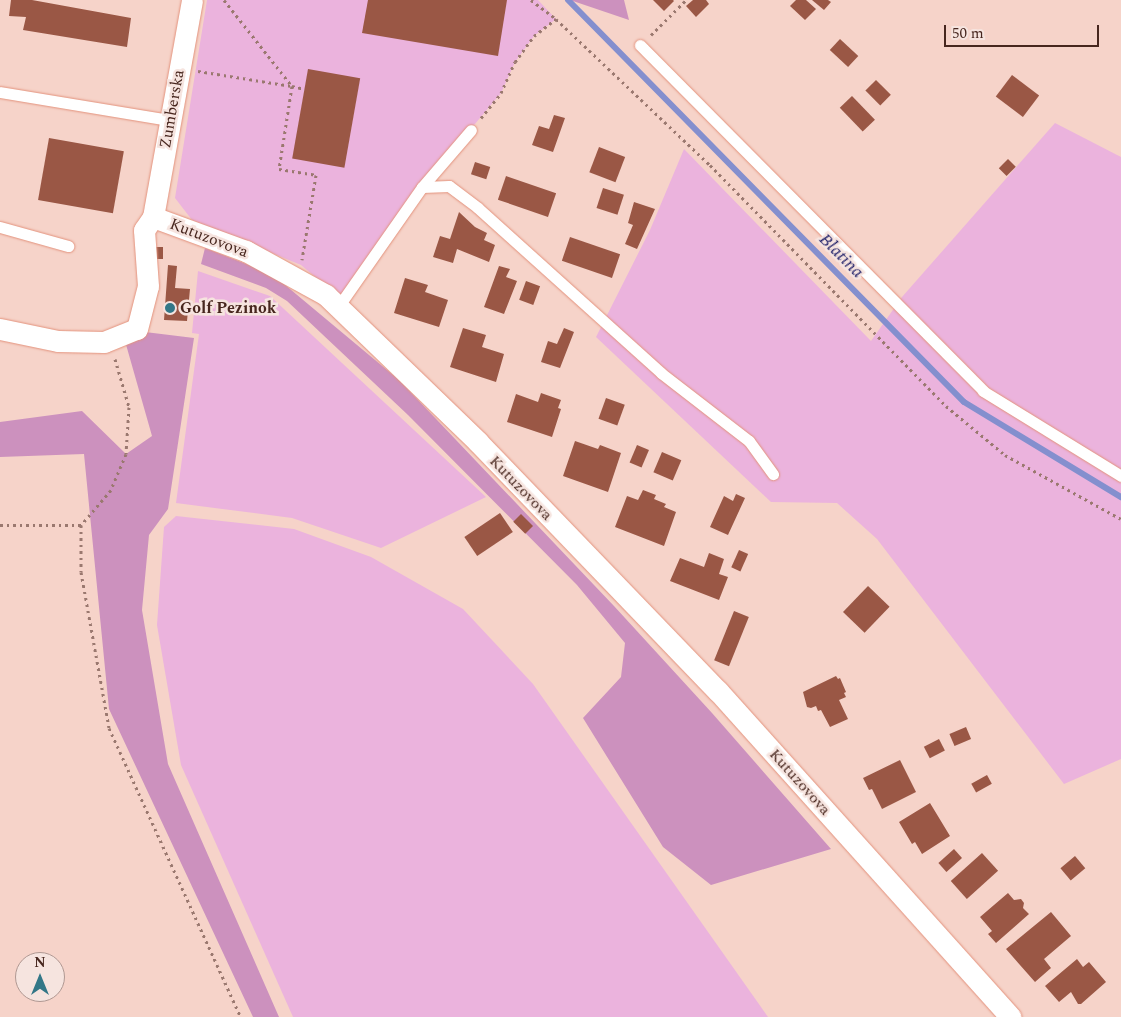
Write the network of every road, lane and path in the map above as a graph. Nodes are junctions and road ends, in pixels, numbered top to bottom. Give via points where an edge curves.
1 (192, 0) edge
2 (224, 0) edge
3 (531, 0) edge
4 (686, 0) edge
5 (556, 19) junction
6 (640, 45) joint
7 (194, 70) dead end
8 (292, 86) junction
9 (305, 89) dead end
10 (0, 92) edge
11 (170, 120) junction
12 (471, 130) joint
13 (422, 187) junction
14 (153, 217) junction
15 (0, 228) edge
16 (68, 246) dead end
17 (301, 265) dead end
18 (338, 307) junction
19 (0, 329) edge
20 (104, 342) junction
21 (774, 474) dead end
22 (1121, 476) edge
23 (1121, 519) edge
24 (0, 524) edge
25 (81, 525) junction
26 (241, 1017) edge
27 (1011, 1017) edge

1 - 11 street, Zumberska
2 - 8 path
3 - 5 path
4 - 6 path
5 - 12 path via 534,36 515,62 501,94
5 - 23 path via 710,165 946,406 1005,455
6 - 22 lane via 983,391
7 - 8 path
8 - 9 path
8 - 17 path via 280,169 316,175
10 - 11 lane
11 - 14 street, Zumberska
12 - 13 lane
13 - 18 lane
13 - 21 lane via 449,186 478,208 660,373 749,442
14 - 18 street, Kutuzovova via 246,251 326,296
14 - 20 street, Kutuzovova via 144,230 148,286 136,329
15 - 16 lane
18 - 27 street, Kutuzovova via 478,442 718,692
19 - 20 street, Kutuzovova via 58,341
20 - 25 path via 118,364 128,407 126,454 111,490
24 - 25 path
25 - 26 path via 81,572 109,728

